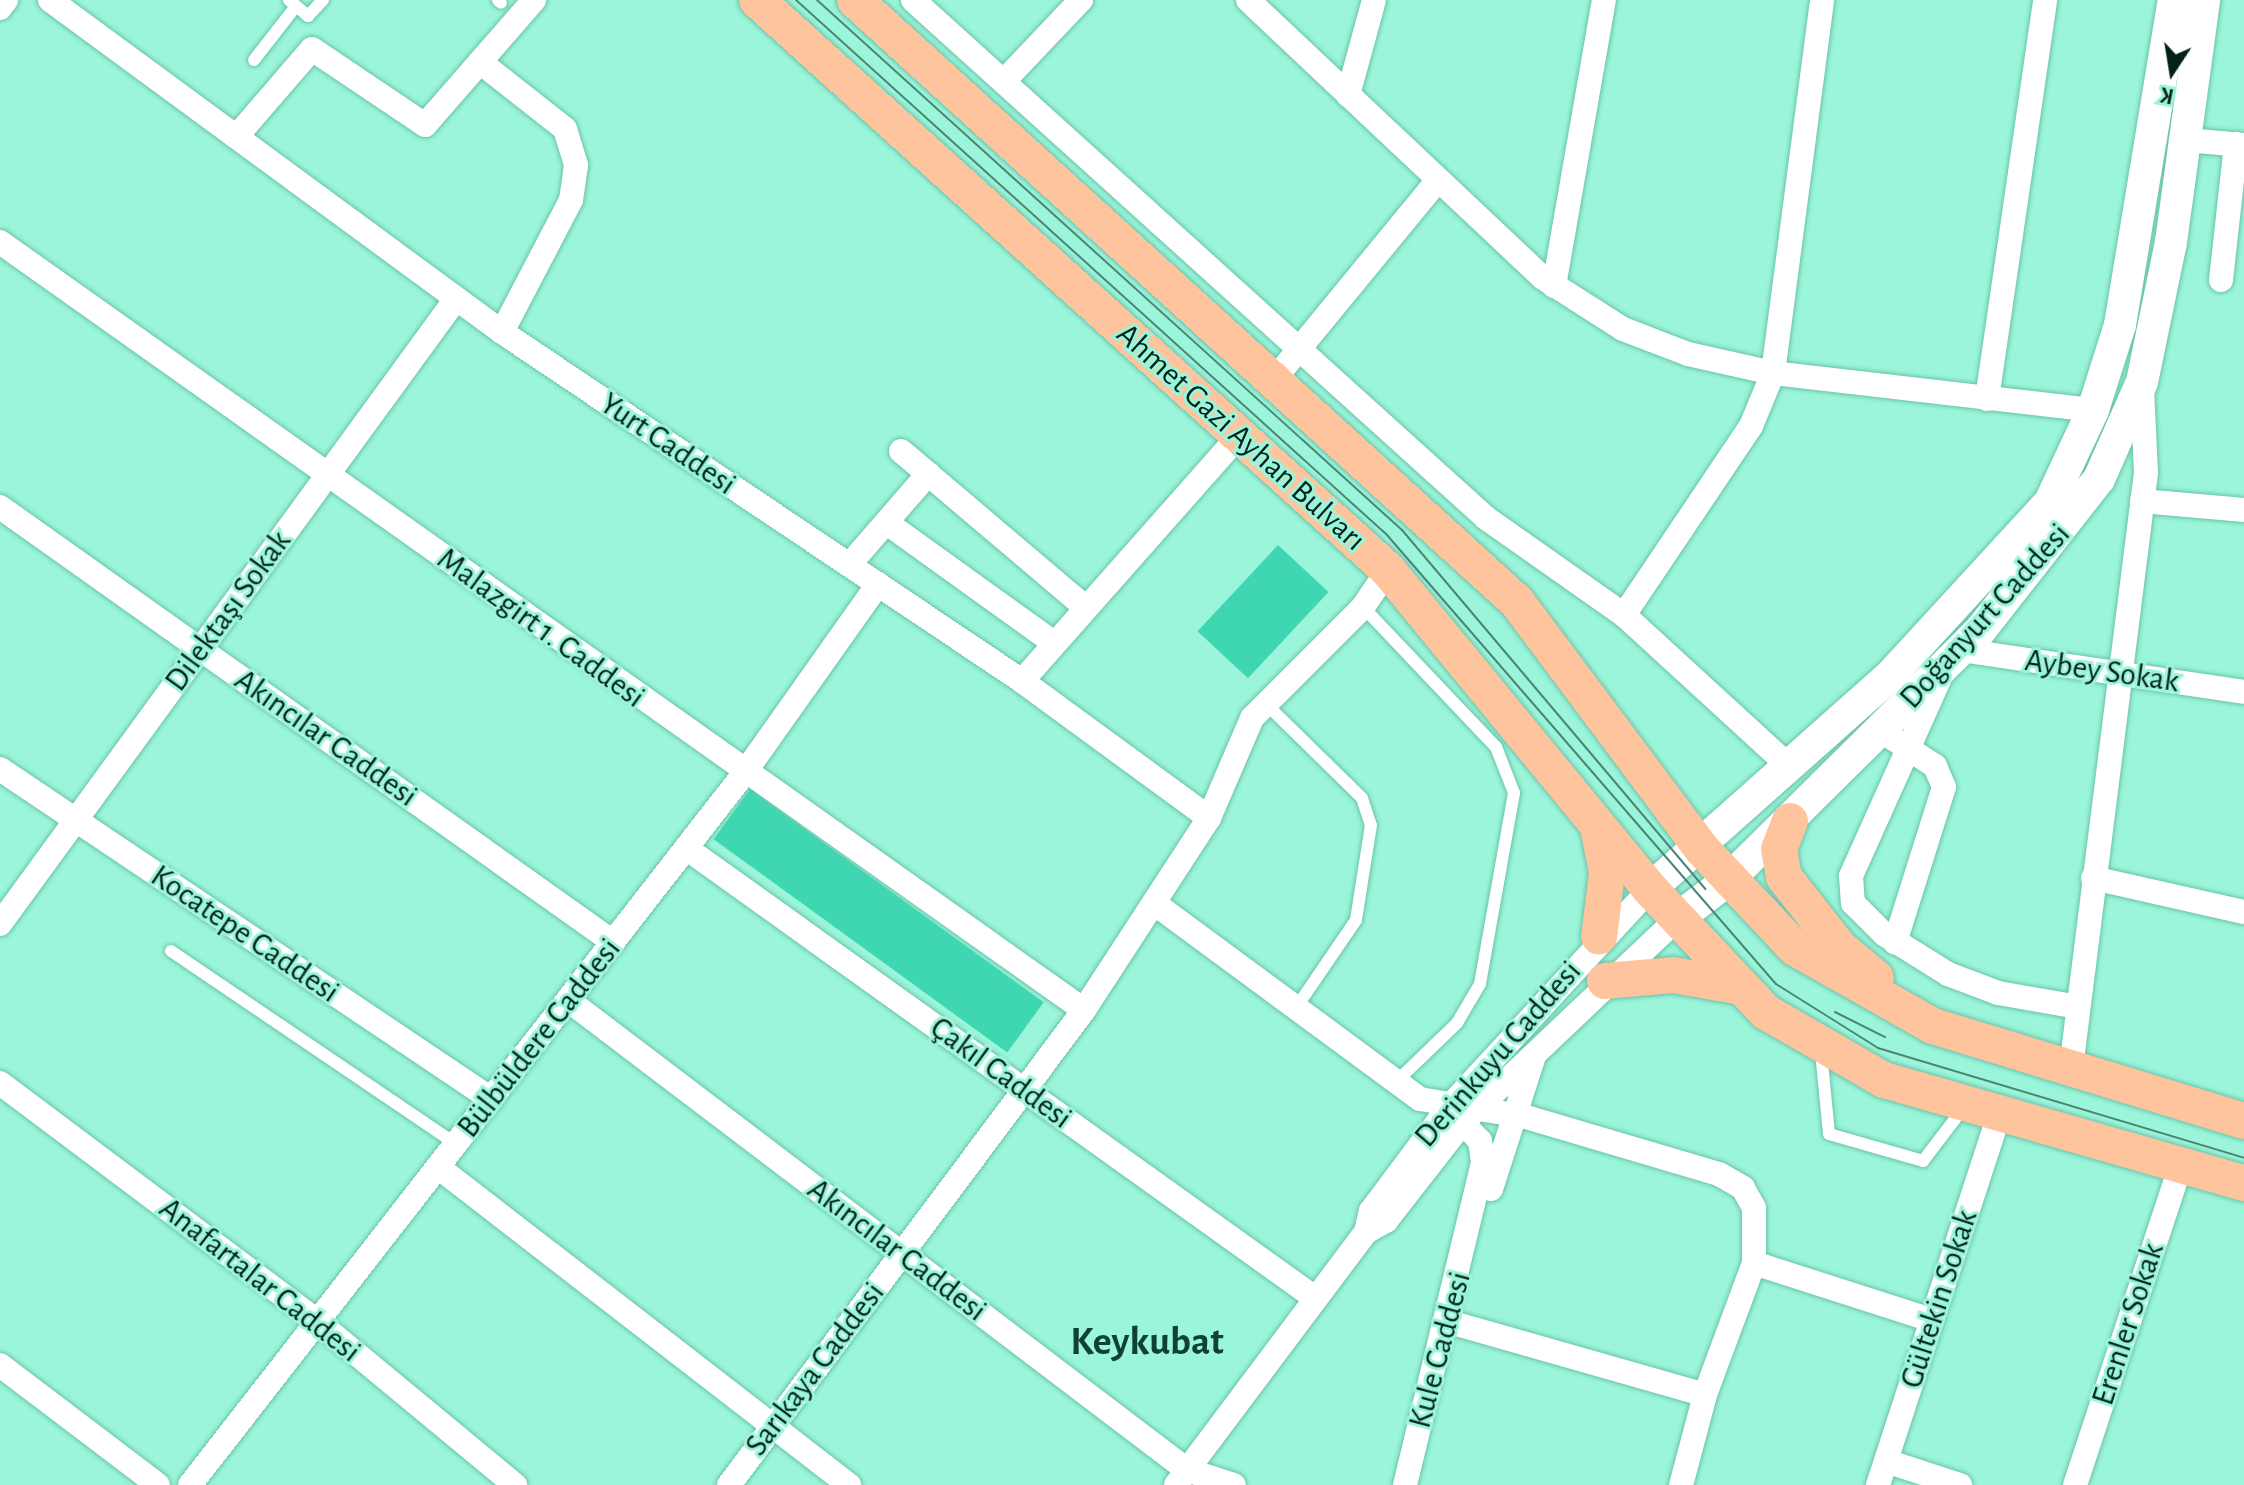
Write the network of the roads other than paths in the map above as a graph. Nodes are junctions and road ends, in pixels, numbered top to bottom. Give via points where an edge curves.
1 (6, 0) edge
2 (50, 0) edge
3 (323, 0) edge
4 (534, 0) edge
5 (757, 0) edge
6 (855, 0) edge
7 (913, 0) edge
8 (1081, 0) edge
9 (1248, 0) edge
10 (1374, 0) edge
11 (1604, 0) edge
12 (1822, 0) edge
13 (2045, 0) edge
14 (2174, 0) edge
15 (2204, 0) edge
16 (292, 3) edge
17 (0, 8) edge
18 (254, 60) dead end
19 (480, 62) junction
20 (1004, 81) junction
21 (1348, 95) junction
22 (236, 137) junction
23 (2185, 140) junction
24 (2240, 145) edge
25 (1438, 180) junction
26 (0, 242) edge
27 (2221, 280) dead end
28 (1554, 286) junction
29 (456, 299) junction
30 (502, 332) junction
31 (1297, 345) junction
32 (1773, 373) junction
33 (1272, 382) junction
34 (2142, 382) junction
35 (1987, 399) junction
36 (2093, 410) junction
37 (1238, 437) junction
38 (901, 451) dead end
39 (329, 473) junction
40 (928, 474) junction
41 (2142, 501) junction
42 (0, 507) edge
43 (2244, 510) edge
44 (887, 523) junction
45 (849, 565) junction
46 (1388, 570) junction
47 (878, 584) junction
48 (1085, 607) junction
49 (1363, 607) junction
50 (1624, 615) junction
51 (1054, 643) junction
52 (200, 649) junction
53 (1953, 658) junction
54 (2116, 673) junction
55 (1022, 681) junction
56 (2244, 692) edge
57 (1266, 704) junction
58 (1893, 739) junction
59 (1790, 767) junction
60 (0, 769) edge
61 (743, 775) junction
62 (1209, 818) junction
63 (78, 821) junction
64 (1790, 821) junction
65 (1597, 822) junction
66 (686, 848) junction
67 (1701, 848) junction
68 (2093, 878) junction
69 (1728, 880) junction
70 (1650, 889) junction
71 (1158, 906) junction
72 (2244, 912) edge
73 (1677, 919) junction
74 (0, 924) edge
75 (1599, 937) junction
76 (613, 942) junction
77 (1895, 942) junction
78 (171, 951) dead end
79 (1605, 981) junction
80 (1742, 987) junction
81 (568, 1000) junction
82 (2078, 1007) junction
83 (1084, 1010) junction
84 (1294, 1011) junction
85 (1933, 1026) junction
86 (1537, 1049) junction
87 (1821, 1049) junction
88 (2071, 1068) junction
89 (0, 1083) edge
90 (1393, 1085) junction
91 (1024, 1090) junction
92 (491, 1099) junction
93 (1983, 1108) junction
94 (1463, 1112) junction
95 (1512, 1117) junction
96 (2244, 1121) edge
97 (456, 1144) junction
98 (2181, 1164) junction
99 (438, 1167) junction
100 (2244, 1183) edge
101 (1476, 1214) junction
102 (902, 1254) junction
103 (1754, 1263) junction
104 (1315, 1298) junction
105 (1932, 1320) junction
106 (1446, 1321) junction
107 (318, 1322) junction
108 (0, 1365) edge
109 (1705, 1395) junction
110 (773, 1426) junction
111 (1886, 1461) junction
112 (1182, 1477) edge
113 (158, 1485) edge
114 (190, 1485) edge
115 (515, 1485) edge
116 (729, 1485) edge
117 (849, 1485) edge
118 (1234, 1485) edge
119 (1405, 1485) edge
120 (1681, 1485) edge
121 (1878, 1485) edge
122 (1960, 1485) edge
123 (2075, 1485) edge

1 - 17 street
2 - 22 street, Yurt Caddesi
3 - 16 lane via 308,16
4 - 19 street
5 - 37 main road, Ahmet Gazi Ayhan Bulvarı
6 - 33 main road, Ahmet Gazi Ayhan Bulvarı
7 - 20 street
8 - 20 street
9 - 21 street
10 - 21 street
11 - 28 street
12 - 32 street
13 - 35 street
14 - 36 street, Doğanyurt Caddesi via 2129,281
15 - 23 street, Doğanyurt Caddesi
16 - 18 lane
19 - 22 street via 425,125 323,51 307,51
19 - 30 street via 565,129 576,165 566,211
20 - 31 street
21 - 25 street
22 - 29 street, Yurt Caddesi
23 - 24 street
23 - 34 street, Doğanyurt Caddesi
24 - 27 street
25 - 28 street
25 - 31 street
26 - 39 street, Malazgirt 1. Caddesi
28 - 32 street via 1652,341
29 - 30 street, Yurt Caddesi
29 - 39 street, Dilektaşı Sokak
30 - 45 street, Yurt Caddesi
31 - 33 street
31 - 50 street via 1486,518
32 - 35 street
32 - 50 street via 1751,426
33 - 67 main road, Ahmet Gazi Ayhan Bulvarı via 1517,602
34 - 41 street
34 - 53 street, Doğanyurt Caddesi via 2080,509
35 - 36 street
36 - 59 street, Doğanyurt Caddesi via 2036,523
37 - 46 main road, Ahmet Gazi Ayhan Bulvarı
37 - 48 street
38 - 40 street
39 - 52 street, Dilektaşı Sokak
39 - 61 street, Malazgirt 1. Caddesi
40 - 44 street
40 - 48 street
41 - 43 street
41 - 54 street
42 - 52 street, Akıncılar Caddesi
44 - 45 street
44 - 51 street
45 - 47 street, Yurt Caddesi
46 - 49 street
46 - 65 main road, Ahmet Gazi Ayhan Bulvarı
47 - 55 street, Yurt Caddesi
47 - 61 street, Bülbüldere Caddesi
48 - 51 street
49 - 57 street
49 - 90 lane via 1496,747 1514,793 1480,984 1457,1023
50 - 59 street
51 - 55 street
52 - 63 street, Dilektaşı Sokak
52 - 76 street, Akıncılar Caddesi
53 - 54 street, Aybey Sokak
53 - 58 street, Doğanyurt Caddesi
54 - 56 street, Aybey Sokak
54 - 68 street
55 - 62 street, Yurt Caddesi
57 - 62 street via 1245,730
57 - 84 lane via 1362,798 1371,825 1356,920
58 - 64 street, Doğanyurt Caddesi
58 - 77 street via 1849,885 1858,911
58 - 77 street via 1935,766 1944,787
59 - 67 street, Doğanyurt Caddesi
60 - 63 street, Kocatepe Caddesi
61 - 66 street, Bülbüldere Caddesi
61 - 83 street, Malazgirt 1. Caddesi
62 - 71 street
63 - 74 street, Dilektaşı Sokak
63 - 92 street, Kocatepe Caddesi
64 - 69 street, Doğanyurt Caddesi
64 - 85 main road via 1779,849 1784,877 1839,947
65 - 70 main road, Ahmet Gazi Ayhan Bulvarı
65 - 75 main road via 1607,873
66 - 76 street, Bülbüldere Caddesi
66 - 91 street, Çakıl Caddesi
67 - 69 main road, Ahmet Gazi Ayhan Bulvarı
67 - 70 street, Doğanyurt Caddesi
68 - 72 street
68 - 82 street
69 - 73 street, Doğanyurt Caddesi
69 - 85 main road, Ahmet Gazi Ayhan Bulvarı via 1795,948
70 - 73 main road, Ahmet Gazi Ayhan Bulvarı
70 - 75 street, Derinkuyu Caddesi
71 - 83 street, Sarıkaya Caddesi
71 - 84 street
73 - 79 street, Derinkuyu Caddesi
73 - 80 main road, Ahmet Gazi Ayhan Bulvarı
75 - 94 street, Derinkuyu Caddesi
76 - 81 street, Bülbüldere Caddesi
77 - 82 street via 1973,984
78 - 97 lane
79 - 80 main road via 1673,975
79 - 86 street, Derinkuyu Caddesi
80 - 87 main road, Ahmet Gazi Ayhan Bulvarı
81 - 92 street, Bülbüldere Caddesi
81 - 102 street, Akıncılar Caddesi
82 - 88 street
83 - 91 street, Sarıkaya Caddesi
84 - 90 street
85 - 88 main road
86 - 94 street, Derinkuyu Caddesi
86 - 95 street, Kule Caddesi
87 - 93 main road, Ahmet Gazi Ayhan Bulvarı via 1884,1080
87 - 93 lane via 1829,1134 1923,1161
88 - 96 main road
89 - 107 street, Anafartalar Caddesi
90 - 94 street
91 - 102 street, Sarıkaya Caddesi
91 - 104 street, Çakıl Caddesi
92 - 97 street, Bülbüldere Caddesi
93 - 98 main road, Ahmet Gazi Ayhan Bulvarı
93 - 105 street, Gültekin Sokak
94 - 95 street
94 - 101 street, Kule Caddesi via 1482,1150
94 - 104 street, Derinkuyu Caddesi via 1371,1211 1366,1232
95 - 101 street, Kule Caddesi via 1487,1202
95 - 103 street via 1719,1174 1749,1197
97 - 99 street, Bülbüldere Caddesi
98 - 100 main road, Ahmet Gazi Ayhan Bulvarı
98 - 123 street, Erenler Sokak
99 - 107 street, Bülbüldere Caddesi
99 - 110 street
101 - 106 street, Kule Caddesi
102 - 110 street, Sarıkaya Caddesi
102 - 112 street, Akıncılar Caddesi
103 - 105 street
103 - 109 street
104 - 112 street, Derinkuyu Caddesi
105 - 111 street, Gültekin Sokak
106 - 109 street
106 - 119 street, Kule Caddesi
107 - 114 street, Bülbüldere Caddesi
107 - 115 street, Anafartalar Caddesi
108 - 113 street
109 - 120 street
110 - 116 street, Sarıkaya Caddesi
110 - 117 street
111 - 121 street, Gültekin Sokak
111 - 122 street
112 - 118 street, Akıncılar Caddesi

